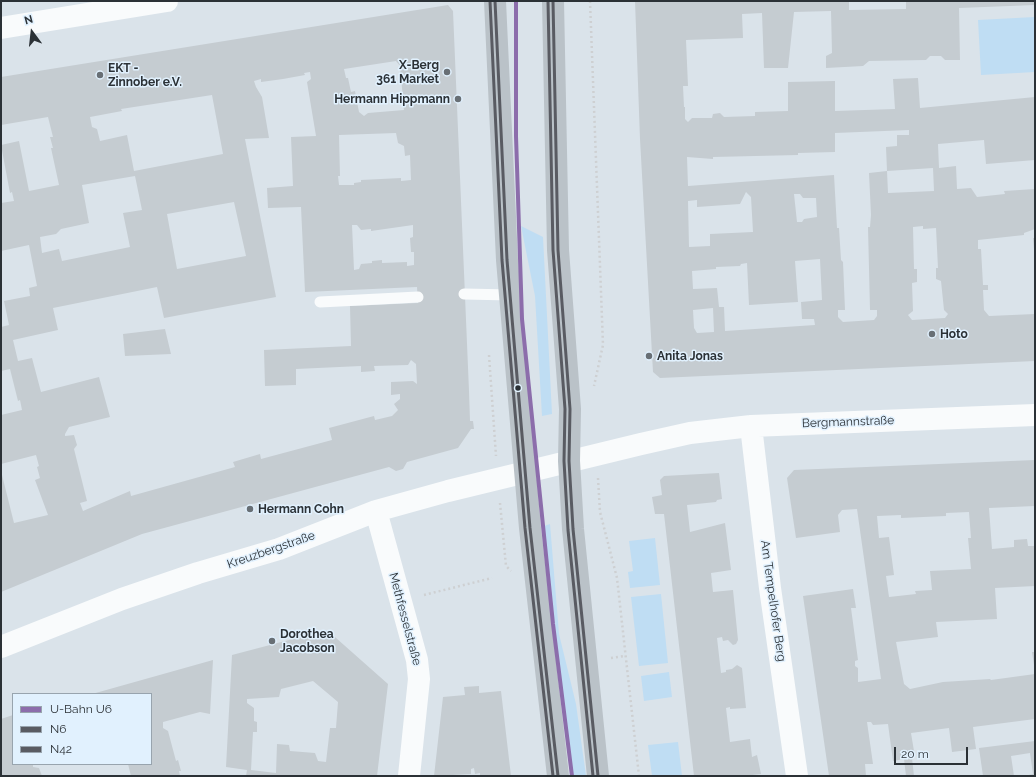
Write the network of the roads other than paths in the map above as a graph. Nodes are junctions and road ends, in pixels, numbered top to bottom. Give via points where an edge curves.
1 (167, 1) edge
2 (495, 1) edge
3 (553, 1) edge
4 (1, 28) edge
5 (464, 294) dead end
6 (511, 295) junction
7 (418, 297) dead end
8 (320, 302) dead end
9 (1035, 415) edge
10 (751, 426) junction
11 (569, 461) junction
12 (525, 472) junction
13 (376, 511) junction
14 (1, 647) edge
15 (410, 776) edge
16 (558, 776) edge
17 (598, 776) edge
18 (797, 776) edge

1 - 4 street
2 - 6 main road via 507,260
3 - 11 main road via 558,250 570,409
5 - 6 lane
6 - 12 main road
7 - 8 lane
9 - 10 street, Bergmannstraße
10 - 11 street, Bergmannstraße via 690,433
10 - 18 street, Am Tempelhofer Berg via 770,588
11 - 12 street, Kreuzbergstraße
11 - 17 main road via 578,582
12 - 13 street, Kreuzbergstraße
12 - 16 main road
13 - 14 street, Kreuzbergstraße via 280,549 122,599
13 - 15 street, Methfesselstraße via 420,679

